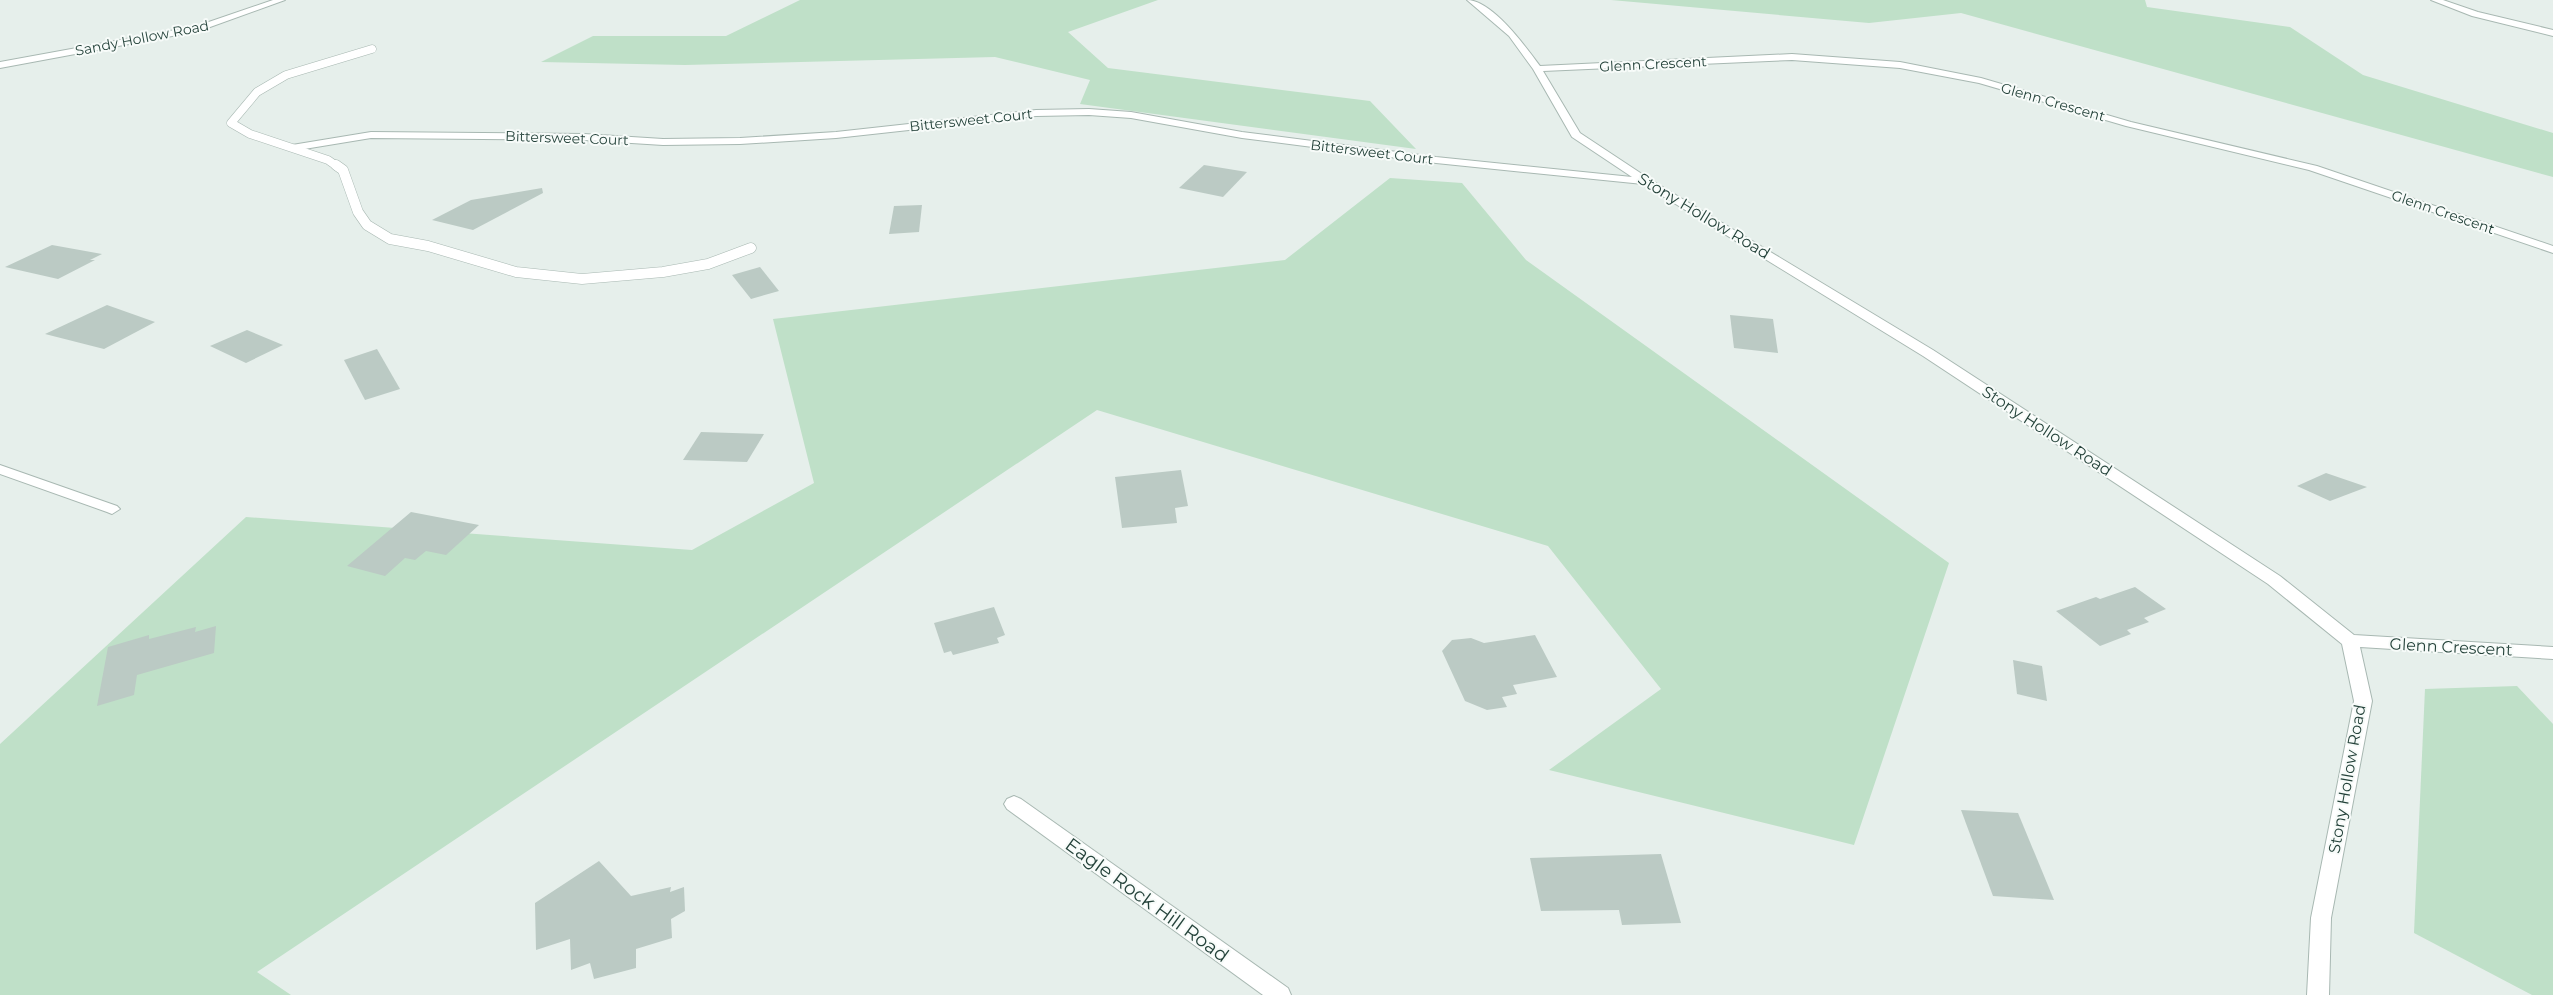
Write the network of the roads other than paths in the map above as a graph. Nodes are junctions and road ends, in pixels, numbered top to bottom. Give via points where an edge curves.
1 (282, 0) edge
2 (1471, 0) edge
3 (2435, 0) edge
4 (2553, 33) edge
5 (372, 49) dead end
6 (0, 65) edge
7 (1537, 69) junction
8 (292, 148) junction
9 (1647, 182) junction
10 (751, 248) dead end
11 (2553, 250) edge
12 (0, 469) edge
13 (112, 509) dead end
14 (2350, 641) junction
15 (2553, 653) edge
16 (1014, 804) dead end
17 (1280, 995) edge
18 (2318, 995) edge

1 - 6 street, Sandy Hollow Road via 199,28
2 - 7 street, Stony Hollow Road via 1512,34
3 - 4 street via 2475,14
5 - 8 lane via 286,75 257,92 231,124
7 - 9 street, Stony Hollow Road via 1576,135
7 - 11 street, Glenn Crescent via 1792,57 1890,64 1943,73 2129,124 2312,168
8 - 9 street, Bittersweet Court via 371,135 740,141 836,135 1036,113 1089,112 1131,115 1242,135 1436,160
8 - 10 lane via 328,160 343,170 358,212 367,224 390,239 428,246 516,272 582,279 663,272 708,264
9 - 14 street, Stony Hollow Road via 1928,353 2274,580
12 - 13 street
14 - 15 street, Glenn Crescent
14 - 18 street, Stony Hollow Road via 2363,701 2321,918
16 - 17 street, Eagle Rock Hill Road

